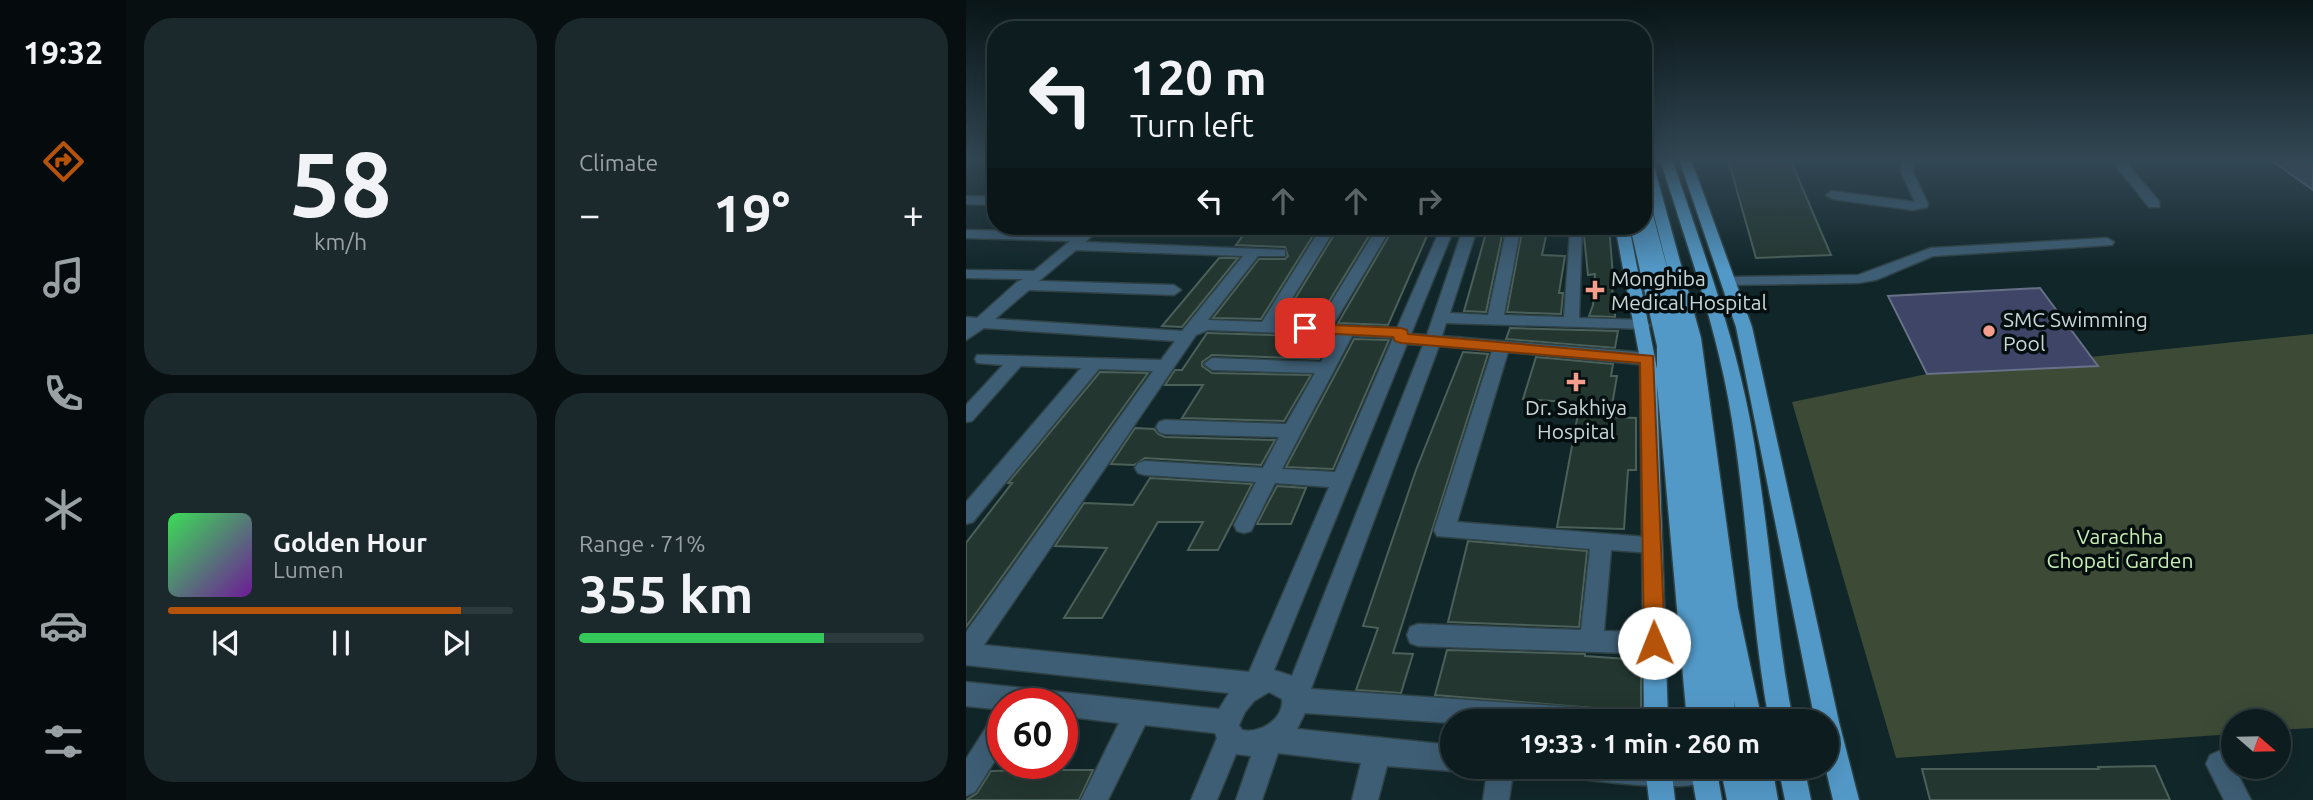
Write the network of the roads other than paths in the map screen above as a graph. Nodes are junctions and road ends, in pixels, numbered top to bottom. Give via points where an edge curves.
1 (1656, 196) edge
2 (1677, 196) edge
3 (1698, 196) edge
4 (1842, 196) edge
5 (1920, 196) edge
6 (2148, 196) edge
7 (966, 200) edge
8 (987, 201) edge
9 (2154, 204) dead end
10 (966, 234) edge
11 (1086, 235) edge
12 (1324, 235) edge
13 (1379, 235) edge
14 (1444, 235) edge
15 (1468, 235) edge
16 (1512, 235) edge
17 (1577, 235) edge
18 (1624, 235) edge
19 (1639, 235) edge
20 (1652, 235) edge
21 (1079, 242) junction
22 (2107, 242) dead end
23 (1253, 253) junction
24 (1280, 253) dead end
25 (966, 274) edge
26 (1028, 280) junction
27 (1728, 281) junction
28 (1174, 290) dead end
29 (1440, 318) junction
30 (1495, 320) junction
31 (974, 322) edge
32 (1571, 323) junction
33 (1642, 326) junction
34 (1268, 327) junction
35 (1324, 329) junction
36 (1347, 330) junction
37 (1189, 332) junction
38 (966, 335) edge
39 (1401, 335) junction
40 (1433, 340) junction
41 (1502, 346) junction
42 (983, 359) dead end
43 (1648, 359) junction
44 (1017, 360) junction
45 (1094, 363) junction
46 (1212, 364) dead end
47 (1162, 366) junction
48 (1326, 368) junction
49 (966, 416) edge
50 (1165, 427) dead end
51 (1291, 431) junction
52 (1145, 468) dead end
53 (1269, 474) junction
54 (1342, 480) junction
55 (966, 516) edge
56 (1244, 525) dead end
57 (1601, 540) junction
58 (1652, 544) junction
59 (1418, 635) dead end
60 (1592, 640) junction
61 (1654, 643) junction
62 (966, 652) edge
63 (1256, 684) junction
64 (966, 694) edge
65 (987, 697) edge
66 (1295, 700) junction
67 (1078, 706) edge
68 (1656, 709) edge
69 (1698, 709) edge
70 (1722, 709) edge
71 (1747, 709) edge
72 (1778, 709) edge
73 (1824, 709) edge
74 (1440, 710) edge
75 (1138, 712) junction
76 (1229, 729) junction
77 (1270, 739) junction
78 (987, 749) edge
79 (1377, 752) junction
80 (1440, 757) edge
81 (2219, 764) dead end
82 (1839, 771) edge
83 (1499, 779) edge
84 (1659, 779) edge
85 (1705, 779) edge
86 (1736, 779) edge
87 (1761, 779) edge
88 (1794, 779) edge
89 (966, 783) edge
90 (1094, 800) edge
91 (1204, 800) edge
92 (1249, 800) edge
93 (1365, 800) edge
94 (1496, 800) edge
95 (1662, 800) edge
96 (1709, 800) edge
97 (1740, 800) edge
98 (1765, 800) edge
99 (1798, 800) edge
100 (1846, 800) edge
101 (2238, 800) edge

1 - 71 main road via 1693,338 1727,608
2 - 72 main road via 1733,379
3 - 27 main road
4 - 5 street via 1913,206 1922,204
6 - 9 street
7 - 8 street
10 - 21 street
11 - 21 street
12 - 34 street
13 - 35 street
14 - 39 street
15 - 29 street
16 - 30 street
17 - 32 street
18 - 33 main road
19 - 69 main road via 1665,346
20 - 70 main road via 1677,336
21 - 23 street
21 - 26 street
22 - 27 street via 1928,252 1858,279
23 - 24 street
23 - 37 street
25 - 26 street
26 - 28 street
26 - 31 street
27 - 73 main road via 1744,327
29 - 30 street
29 - 40 street
30 - 32 street
31 - 37 street
31 - 38 street
32 - 33 street
33 - 43 main road
34 - 35 street
34 - 37 street via 1207,325
35 - 36 street
36 - 39 street
36 - 48 street
37 - 47 street
39 - 40 street
39 - 54 street
40 - 41 street
40 - 66 street
41 - 43 street
41 - 57 street via 1444,530
42 - 44 street
43 - 58 main road
44 - 45 street
44 - 49 street
45 - 47 street
45 - 55 street
46 - 48 street
47 - 62 street
48 - 51 street
50 - 51 street
51 - 53 street
52 - 53 street
53 - 54 street
53 - 56 street
54 - 63 street
57 - 58 street
57 - 60 street
58 - 61 main road
59 - 60 street
60 - 61 street
61 - 68 main road
62 - 63 street
63 - 66 street via 1279,681 1288,685
63 - 76 street via 1231,707
64 - 65 street
66 - 74 street
66 - 77 street via 1288,722
67 - 75 street
75 - 76 street
75 - 90 street
76 - 77 street via 1237,742
76 - 91 street
77 - 79 street
77 - 92 street
78 - 89 street
79 - 80 street
79 - 93 street
81 - 101 street
82 - 100 main road
83 - 94 street
84 - 95 main road
85 - 96 main road
86 - 97 main road
87 - 98 main road
88 - 99 main road

